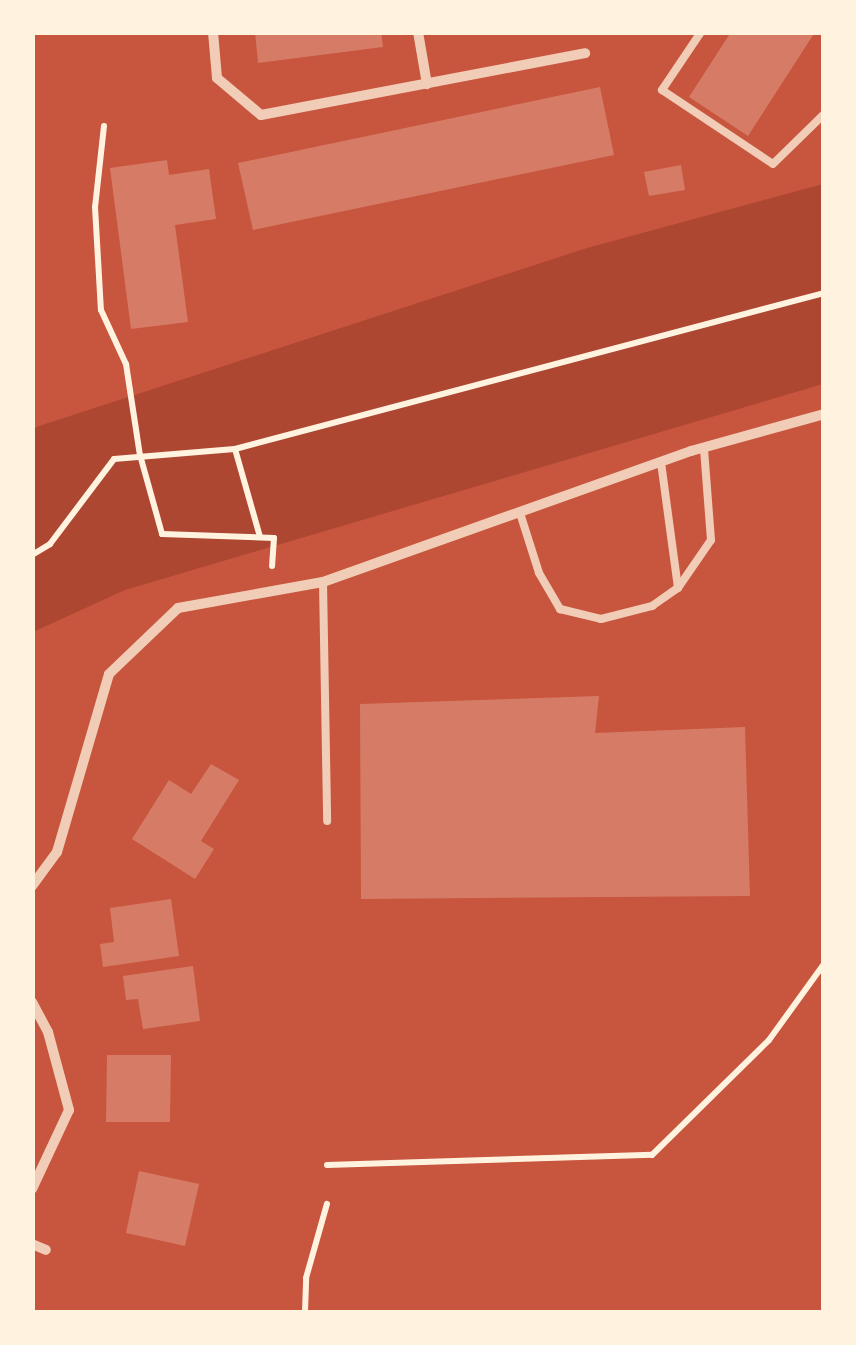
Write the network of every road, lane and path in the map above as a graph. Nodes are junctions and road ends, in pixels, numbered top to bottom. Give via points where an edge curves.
1 (213, 32) edge
2 (418, 32) edge
3 (701, 32) edge
4 (586, 54) dead end
5 (427, 84) junction
6 (824, 114) edge
7 (104, 126) dead end
8 (824, 293) edge
9 (824, 414) edge
10 (704, 448) junction
11 (235, 449) junction
12 (140, 455) junction
13 (661, 463) junction
14 (520, 513) junction
15 (260, 537) junction
16 (32, 555) edge
17 (323, 582) junction
18 (678, 588) junction
19 (264, 592) junction
20 (327, 821) dead end
21 (32, 886) edge
22 (824, 964) edge
23 (32, 1002) edge
24 (327, 1165) dead end
25 (32, 1189) edge
26 (327, 1204) dead end
27 (32, 1244) edge
28 (46, 1250) dead end
29 (305, 1312) edge

1 - 5 street via 217,78 261,115
2 - 5 street
3 - 6 lane via 662,90 773,164
4 - 5 street
7 - 12 path via 95,207 101,310 126,364
8 - 11 path
9 - 10 street
10 - 13 street
10 - 18 lane via 711,540
11 - 12 path
11 - 15 path
12 - 15 path via 162,534
12 - 16 path via 114,459 50,544
13 - 14 street
13 - 18 lane
14 - 17 street
14 - 18 lane via 539,573 560,609 601,619 652,606
15 - 19 path via 274,538 276,554
17 - 19 street
17 - 20 lane
19 - 21 street via 178,608 109,674 57,852
22 - 24 path via 769,1040 652,1156
23 - 25 street via 48,1032 69,1110
26 - 29 path via 306,1278
27 - 28 street

